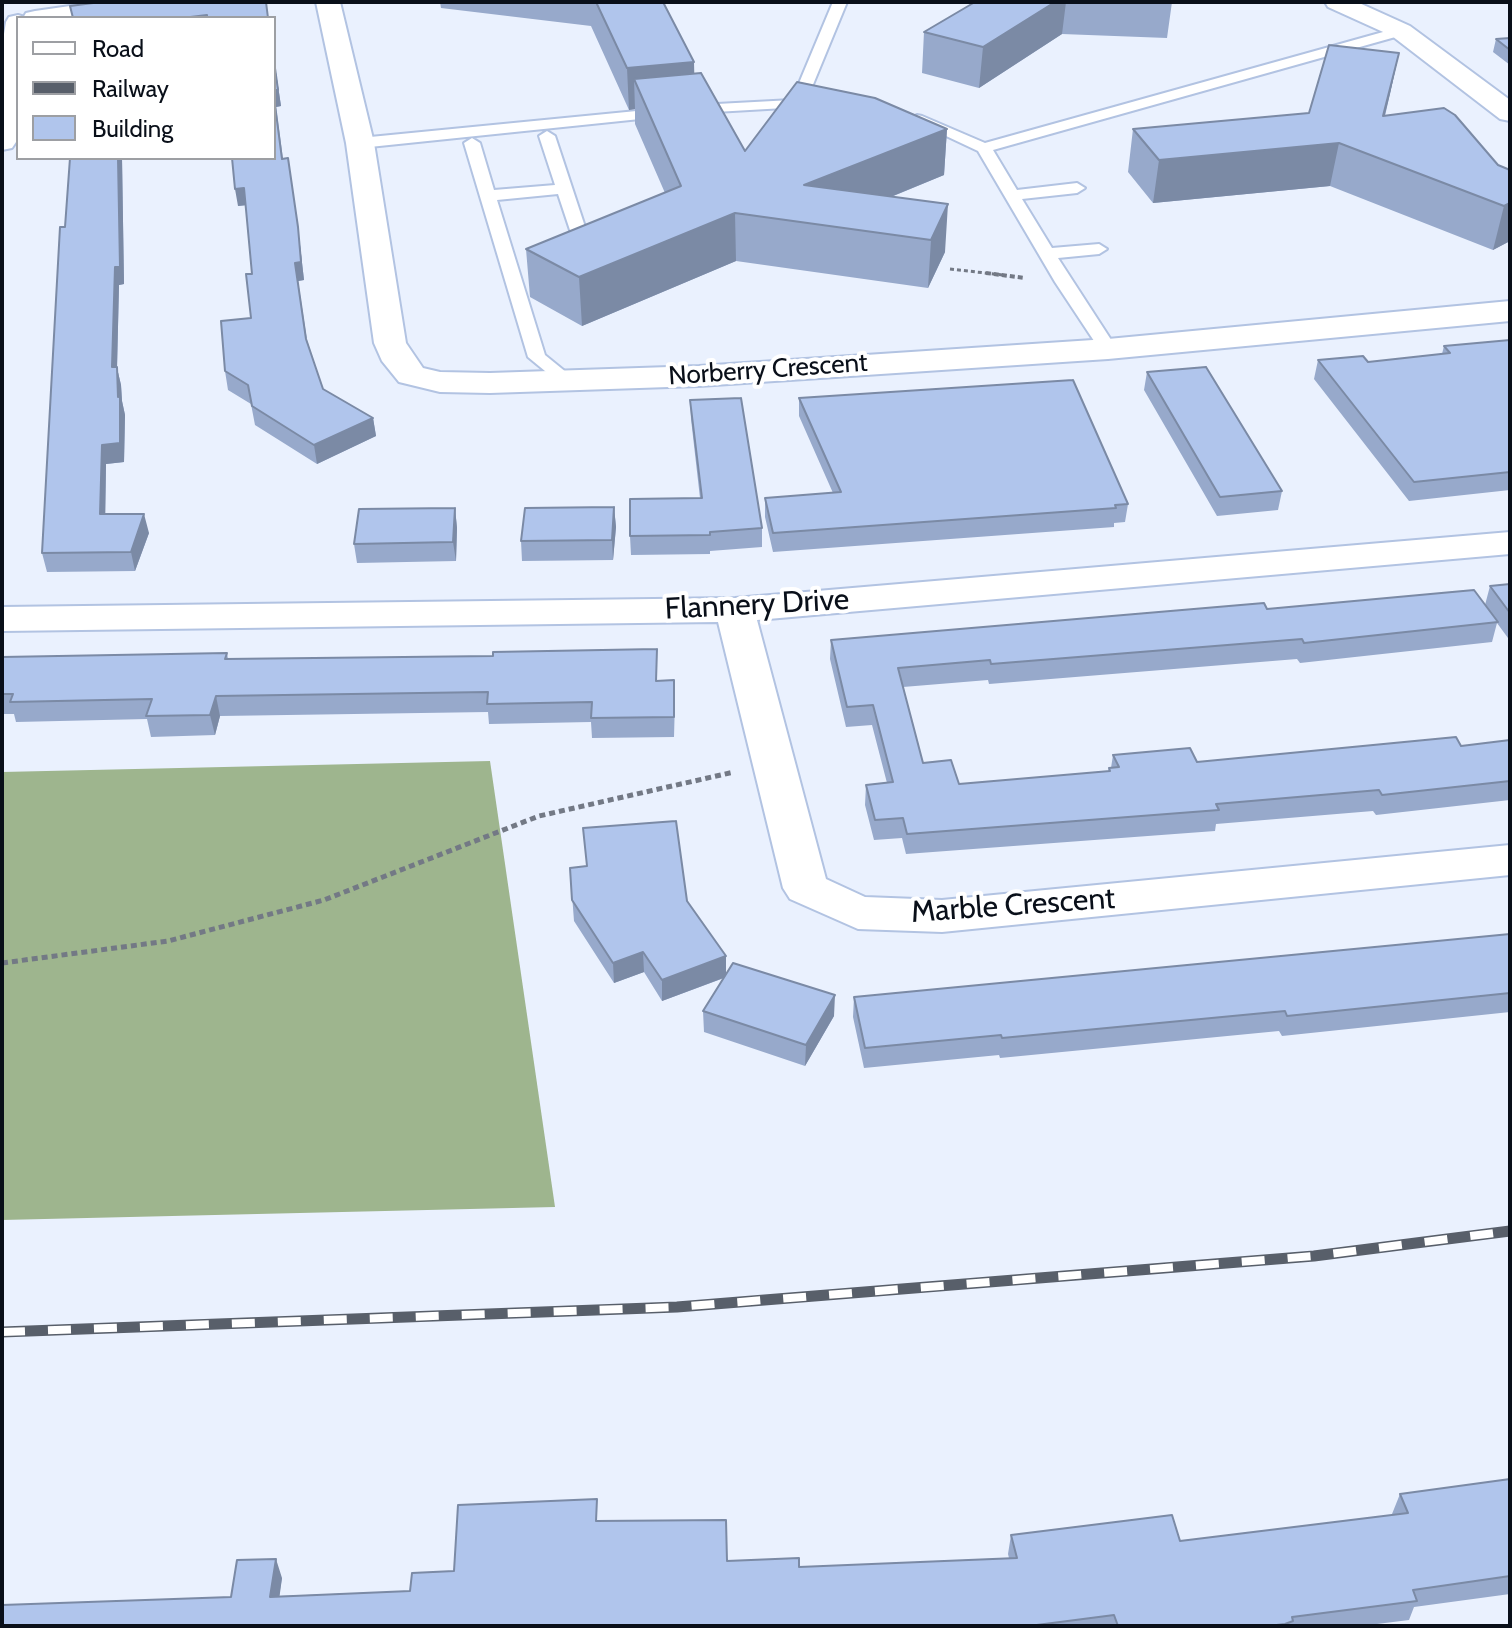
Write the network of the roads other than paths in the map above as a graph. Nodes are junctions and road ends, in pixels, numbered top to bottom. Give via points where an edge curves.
1 (152, 2) edge
2 (328, 2) edge
3 (840, 2) edge
4 (1337, 2) edge
5 (50, 16) edge
6 (1401, 31) junction
7 (16, 36) edge
8 (799, 101) junction
9 (825, 103) edge
10 (1510, 113) edge
11 (905, 116) edge
12 (547, 136) dead end
13 (2, 142) edge
14 (360, 143) junction
15 (472, 143) dead end
16 (984, 148) junction
17 (1077, 188) dead end
18 (564, 189) junction
19 (1012, 195) junction
20 (486, 196) junction
21 (581, 239) edge
22 (1099, 249) dead end
23 (1047, 254) junction
24 (1510, 311) edge
25 (1108, 349) junction
26 (537, 357) junction
27 (568, 381) junction
28 (501, 383) junction
29 (1510, 543) edge
30 (735, 610) junction
31 (2, 619) edge
32 (1510, 860) edge

1 - 5 street
2 - 14 street, Norberry Crescent
3 - 8 lane
4 - 6 street
6 - 10 street
6 - 16 lane
7 - 13 street
8 - 9 lane
8 - 14 lane
11 - 16 lane
12 - 18 lane
14 - 28 street, Norberry Crescent via 390,343 399,361 411,375 440,382
15 - 20 lane
16 - 19 lane
17 - 19 lane
18 - 20 lane
18 - 21 lane
19 - 23 lane
20 - 26 lane
22 - 23 lane
23 - 25 lane
24 - 25 street, Norberry Crescent
25 - 27 street, Norberry Crescent
26 - 27 lane
26 - 28 lane
27 - 28 street, Norberry Crescent
29 - 30 street, Flannery Drive
30 - 31 street, Flannery Drive
30 - 32 street, Marble Crescent via 806,888 858,913 942,916

